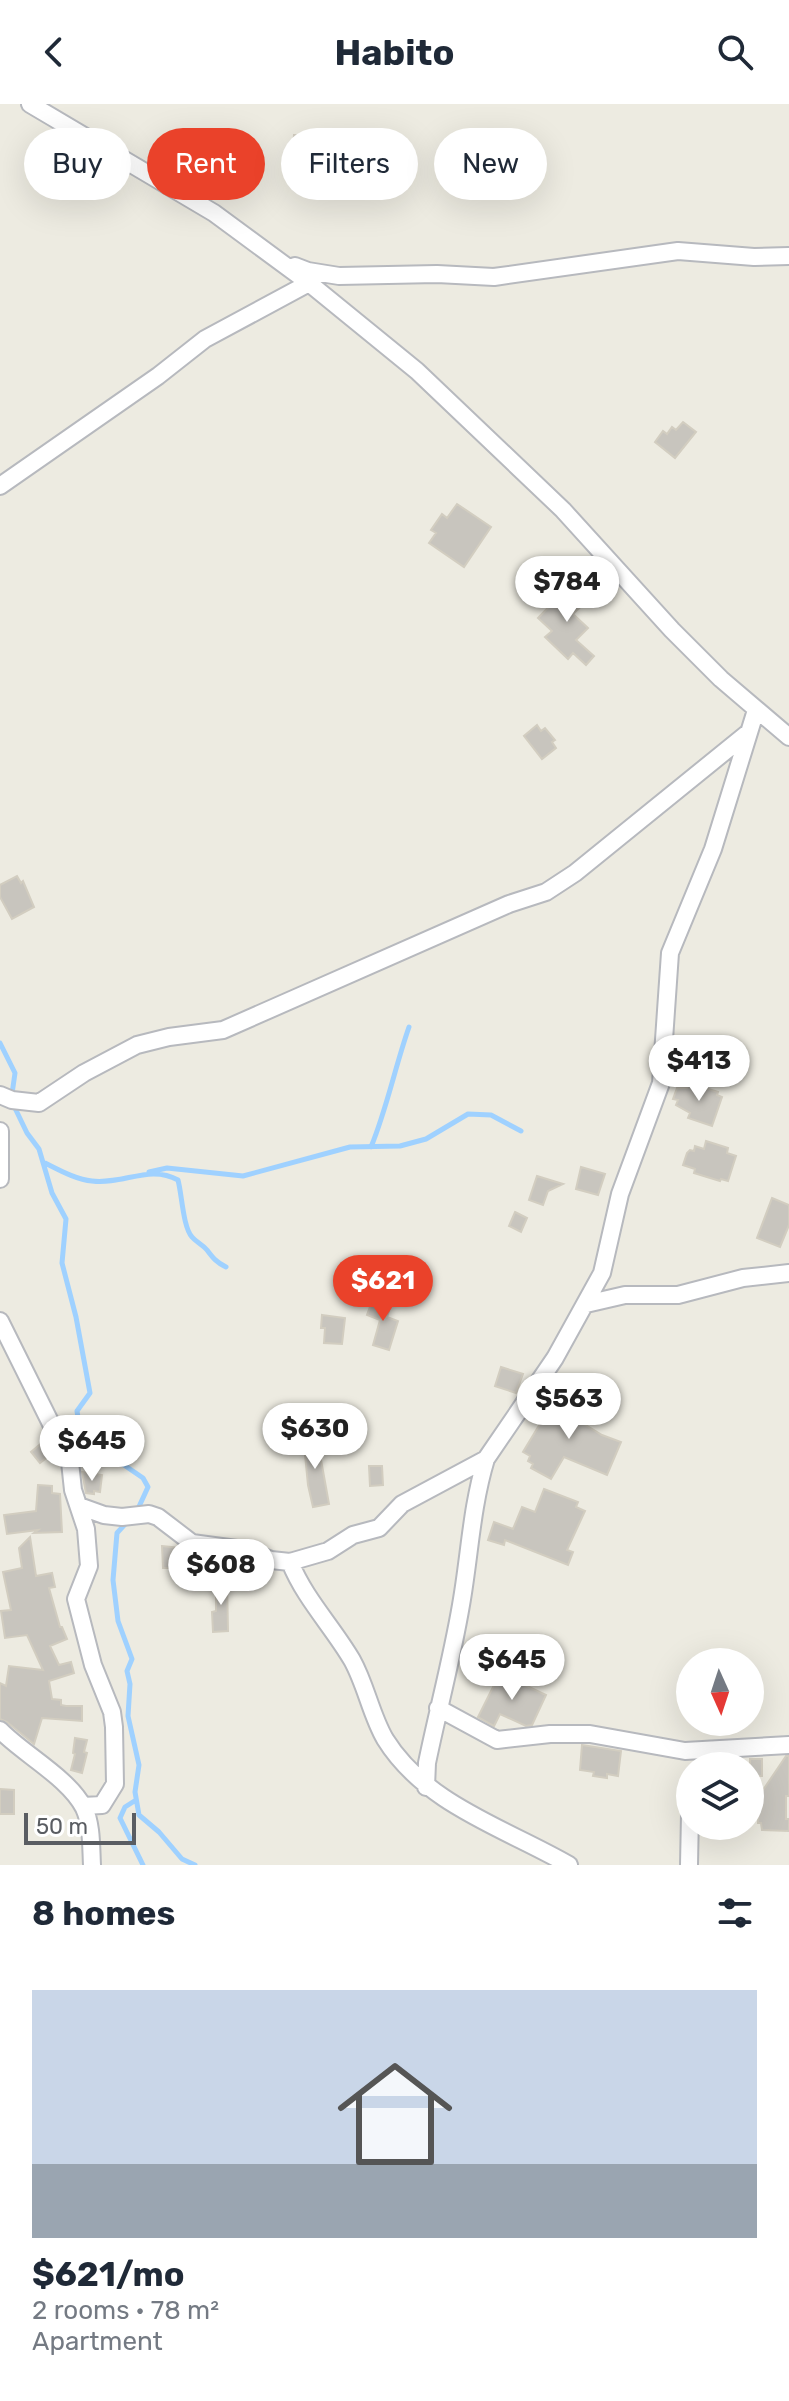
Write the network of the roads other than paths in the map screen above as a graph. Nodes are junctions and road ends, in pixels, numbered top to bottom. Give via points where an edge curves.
1 (30, 104) edge
2 (789, 256) edge
3 (273, 257) junction
4 (309, 283) junction
5 (0, 486) edge
6 (756, 710) junction
7 (749, 732) junction
8 (789, 737) edge
9 (0, 1095) edge
10 (0, 1131) edge
11 (0, 1179) edge
12 (789, 1273) edge
13 (586, 1304) junction
14 (0, 1321) edge
15 (486, 1459) junction
16 (79, 1506) junction
17 (290, 1562) junction
18 (438, 1708) junction
19 (0, 1730) edge
20 (789, 1745) edge
21 (738, 1752) edge
22 (676, 1753) edge
23 (426, 1787) junction
24 (83, 1806) junction
25 (689, 1840) edge
26 (92, 1865) edge
27 (569, 1865) edge
28 (689, 1865) edge

1 - 3 street via 214,213
2 - 3 street via 678,251 479,277 323,274
3 - 4 street
4 - 5 street via 214,333
4 - 6 street via 417,371 541,488 672,630
6 - 7 street
6 - 8 street
7 - 9 street via 546,892 223,1030 137,1045 39,1103
7 - 13 street via 713,849 670,953 661,1083 623,1184 602,1273
10 - 11 street
12 - 13 street via 743,1278 678,1295 625,1295
13 - 15 street
14 - 16 street via 70,1462
15 - 17 street via 402,1504 379,1528
15 - 18 street
16 - 17 street via 104,1515 149,1514 192,1543
16 - 24 street via 89,1566 76,1599 112,1712 117,1767 110,1796 102,1805
17 - 23 street via 300,1586 352,1660 383,1736
18 - 22 street via 497,1740 590,1734
18 - 23 street
19 - 24 street
20 - 21 street
23 - 27 street
24 - 26 street
25 - 28 street

